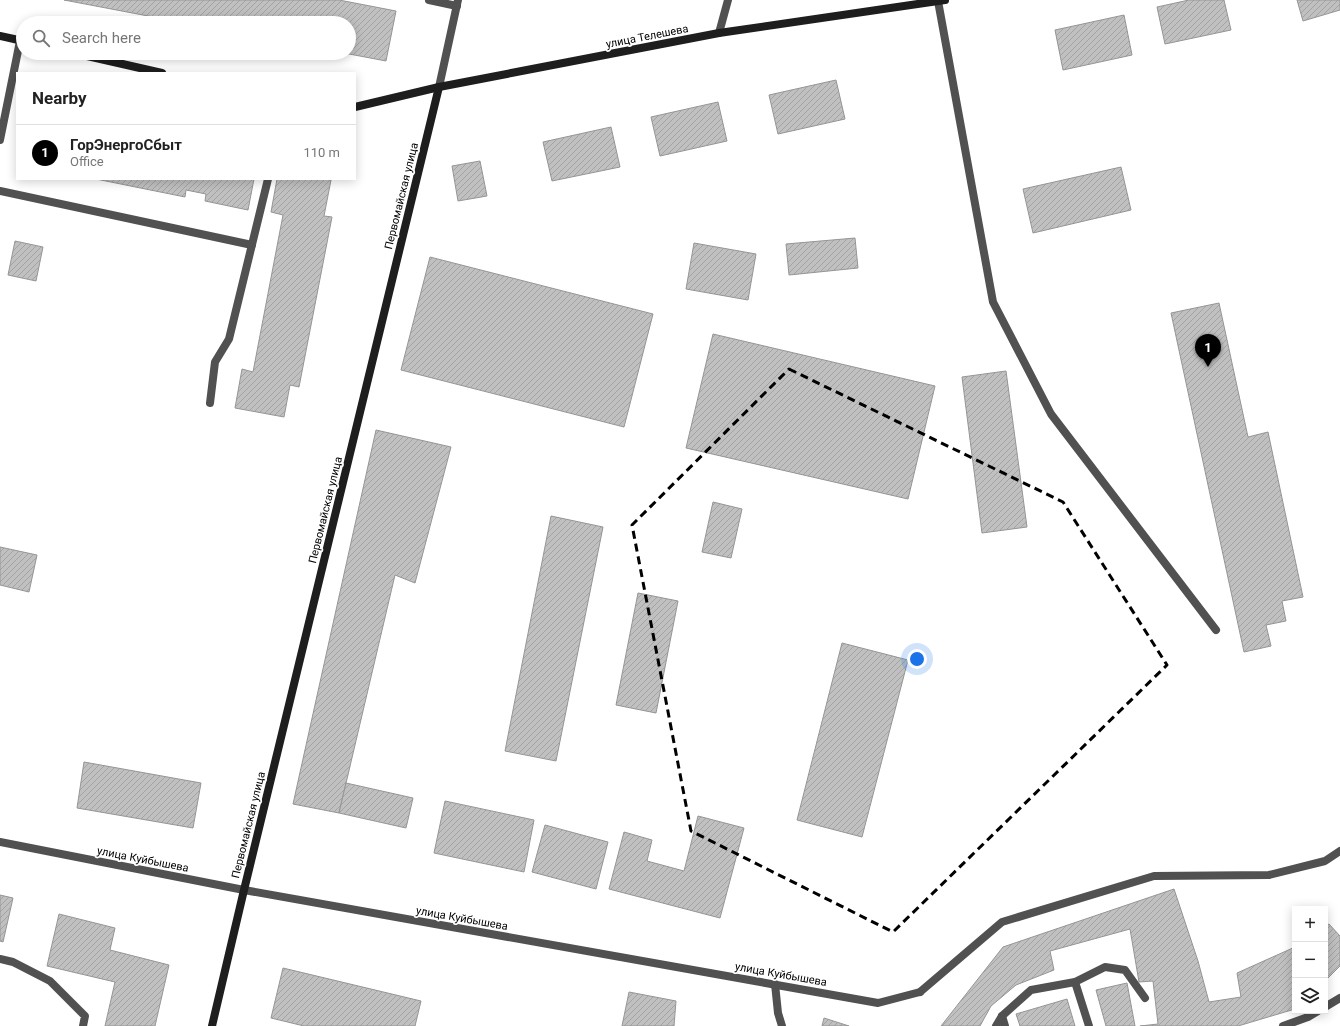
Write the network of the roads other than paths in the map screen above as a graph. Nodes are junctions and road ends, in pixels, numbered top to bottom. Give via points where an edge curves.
1 (429, 0) edge
2 (728, 0) edge
3 (941, 1) edge
4 (458, 3) edge
5 (719, 33) junction
6 (0, 36) edge
7 (16, 40) edge
8 (18, 60) edge
9 (105, 60) edge
10 (158, 72) edge
11 (438, 87) junction
12 (356, 107) edge
13 (0, 140) edge
14 (268, 180) edge
15 (0, 191) edge
16 (252, 245) junction
17 (210, 404) dead end
18 (1216, 630) dead end
19 (0, 842) edge
20 (1340, 851) edge
21 (244, 890) junction
22 (0, 959) edge
23 (1075, 982) junction
24 (775, 984) junction
25 (1145, 998) dead end
26 (1340, 998) edge
27 (1328, 1005) edge
28 (1313, 1014) edge
29 (1002, 1016) junction
30 (83, 1026) edge
31 (212, 1026) edge
32 (782, 1026) edge
33 (996, 1026) edge
34 (1005, 1026) edge
35 (1089, 1026) edge
36 (1283, 1026) edge

1 - 4 street
2 - 5 street
3 - 5 street, улица Телешева
3 - 18 street via 993,302 1051,414
4 - 11 street, Первомайская улица
5 - 11 street, улица Телешева
6 - 7 street
8 - 13 street
9 - 10 street
11 - 12 street, улица Телешева
11 - 21 street, Первомайская улица
14 - 16 street
15 - 16 street
16 - 17 street via 229,339 215,362
19 - 21 street, улица Куйбышева
20 - 24 street, улица Куйбышева via 1325,861 1269,875 1154,876 1002,922 920,992 878,1002
21 - 24 street, улица Куйбышева
21 - 31 street, Первомайская улица
22 - 30 street via 13,962 50,981 85,1016
23 - 25 street via 1105,967 1125,970
23 - 29 street via 1031,990
23 - 35 street
24 - 32 street
26 - 27 street
28 - 36 street
29 - 33 street
29 - 34 street

